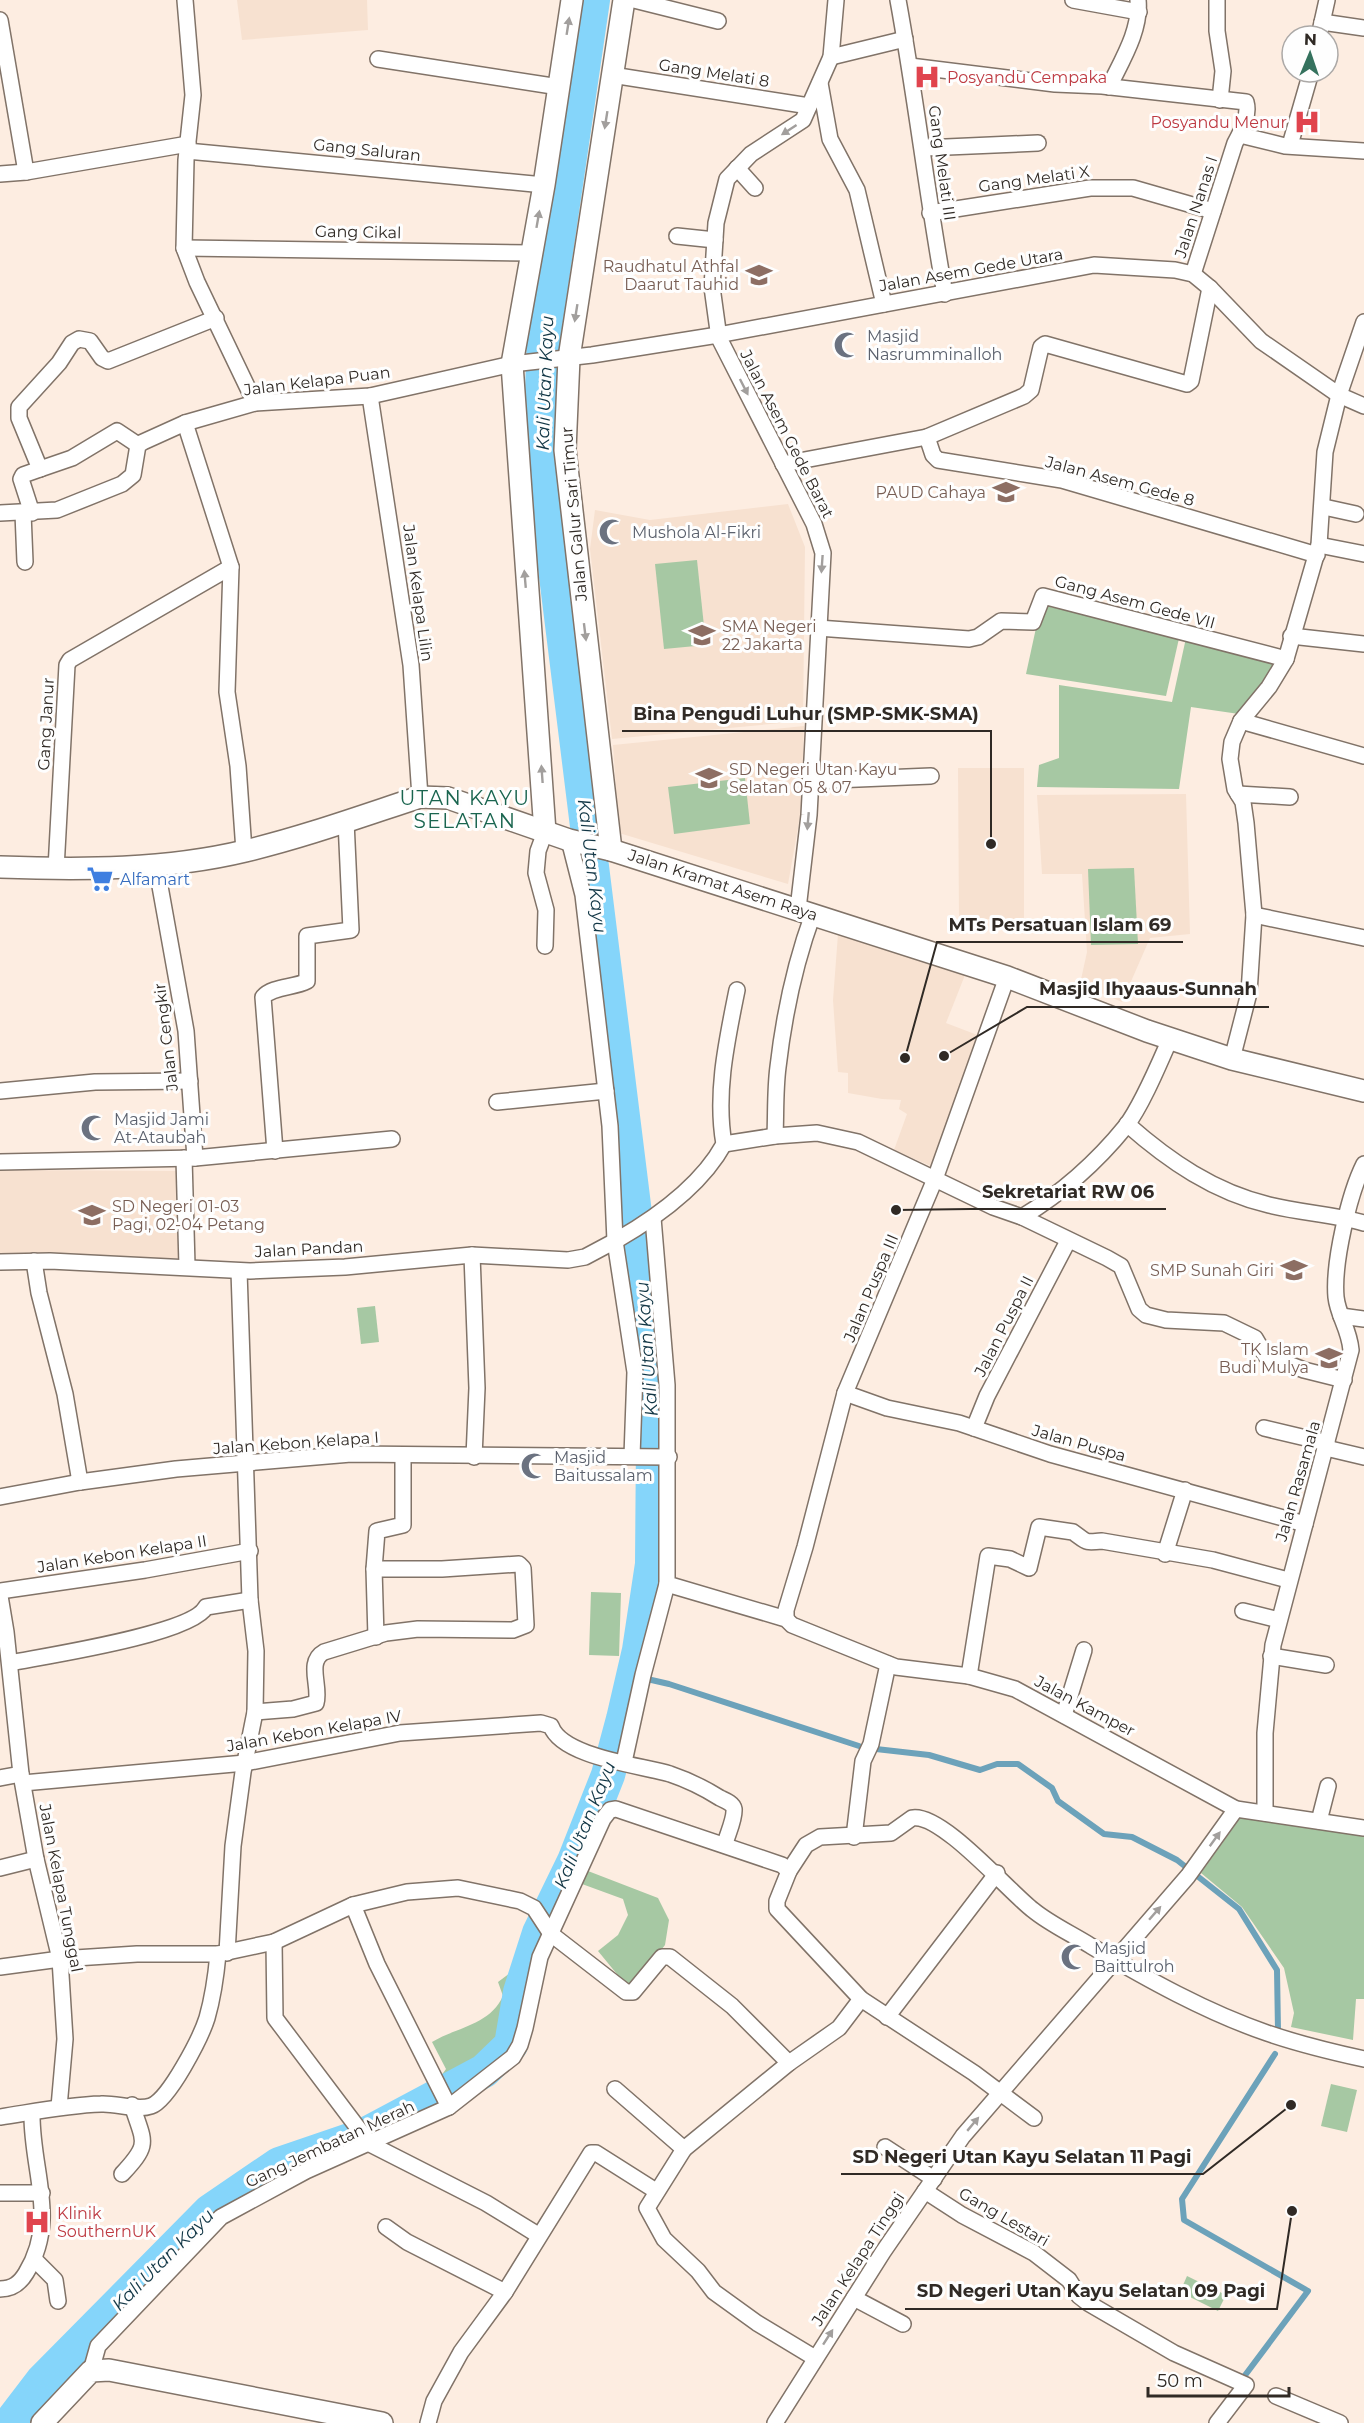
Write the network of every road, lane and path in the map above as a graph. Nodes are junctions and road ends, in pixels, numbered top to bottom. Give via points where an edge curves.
1 (185, 0) edge
2 (572, 0) edge
3 (624, 0) edge
4 (634, 0) edge
5 (836, 0) edge
6 (898, 0) edge
7 (1073, 0) edge
8 (1217, 0) edge
9 (1327, 0) edge
10 (1139, 6) edge
11 (0, 20) edge
12 (718, 21) dead end
13 (1322, 24) edge
14 (1364, 28) edge
15 (1340, 29) edge
16 (905, 39) junction
17 (831, 57) junction
18 (378, 59) dead end
19 (910, 66) junction
20 (612, 75) junction
21 (820, 83) junction
22 (1308, 84) edge
23 (559, 87) junction
24 (1109, 87) junction
25 (1220, 100) junction
26 (809, 106) junction
27 (1240, 135) junction
28 (1038, 143) dead end
29 (1290, 145) junction
30 (924, 148) junction
31 (187, 150) junction
32 (1364, 151) edge
33 (737, 168) junction
34 (22, 172) junction
35 (0, 174) edge
36 (544, 185) junction
37 (755, 188) dead end
38 (1214, 211) junction
39 (930, 213) junction
40 (677, 236) dead end
41 (715, 240) junction
42 (184, 248) junction
43 (532, 253) junction
44 (1193, 274) junction
45 (1210, 288) junction
46 (945, 294) junction
47 (884, 304) junction
48 (216, 318) junction
49 (1364, 322) edge
50 (718, 335) junction
51 (563, 358) junction
52 (514, 364) junction
53 (1339, 395) junction
54 (370, 396) junction
55 (255, 403) junction
56 (1364, 405) edge
57 (185, 423) junction
58 (927, 437) junction
59 (138, 445) junction
60 (783, 464) junction
61 (40, 469) junction
62 (1323, 507) junction
63 (0, 513) edge
64 (28, 513) junction
65 (1356, 514) dead end
66 (1318, 550) junction
67 (1364, 554) edge
68 (25, 562) dead end
69 (231, 567) junction
70 (818, 627) junction
71 (1292, 636) junction
72 (1364, 644) edge
73 (1286, 659) junction
74 (1241, 721) junction
75 (1364, 756) edge
76 (931, 776) dead end
77 (810, 781) junction
78 (1238, 794) junction
79 (420, 797) junction
80 (1290, 797) dead end
81 (346, 821) junction
82 (545, 832) junction
83 (572, 841) junction
84 (606, 849) junction
85 (244, 851) junction
86 (156, 864) junction
87 (0, 867) edge
88 (56, 869) junction
89 (806, 912) junction
90 (1254, 915) junction
91 (1364, 938) edge
92 (545, 946) dead end
93 (1007, 977) junction
94 (737, 990) dead end
95 (1170, 1040) junction
96 (1232, 1059) junction
97 (190, 1081) junction
98 (0, 1090) edge
99 (606, 1091) junction
100 (1364, 1091) edge
101 (496, 1102) dead end
102 (1127, 1125) junction
103 (775, 1136) junction
104 (392, 1138) dead end
105 (724, 1144) junction
106 (275, 1151) junction
107 (189, 1158) junction
108 (0, 1162) edge
109 (1364, 1164) edge
110 (935, 1179) junction
111 (1022, 1217) junction
112 (1347, 1218) junction
113 (651, 1220) junction
114 (1364, 1223) edge
115 (1068, 1240) junction
116 (616, 1241) junction
117 (471, 1255) junction
118 (34, 1261) junction
119 (0, 1262) edge
120 (187, 1266) junction
121 (239, 1271) junction
122 (1341, 1316) junction
123 (1364, 1319) edge
124 (1344, 1380) junction
125 (845, 1393) junction
126 (974, 1428) junction
127 (1264, 1428) dead end
128 (1327, 1446) junction
129 (403, 1455) junction
130 (635, 1456) junction
131 (474, 1457) junction
132 (663, 1457) junction
133 (1364, 1457) edge
134 (247, 1464) junction
135 (80, 1482) junction
136 (1185, 1490) junction
137 (0, 1497) edge
138 (1305, 1524) junction
139 (250, 1551) junction
140 (1165, 1554) junction
141 (374, 1569) junction
142 (1288, 1580) junction
143 (667, 1584) junction
144 (0, 1591) edge
145 (0, 1596) edge
146 (250, 1600) junction
147 (1243, 1611) dead end
148 (786, 1619) junction
149 (1279, 1620) junction
150 (3, 1632) edge
151 (376, 1637) junction
152 (1084, 1650) dead end
153 (1271, 1656) junction
154 (10, 1663) junction
155 (888, 1664) junction
156 (1326, 1665) dead end
157 (969, 1676) junction
158 (255, 1712) junction
159 (1064, 1715) junction
160 (622, 1762) junction
161 (245, 1763) junction
162 (0, 1778) edge
163 (22, 1778) junction
164 (1328, 1786) dead end
165 (1236, 1809) junction
166 (1265, 1813) junction
167 (1319, 1821) junction
168 (1364, 1828) edge
169 (854, 1837) junction
170 (724, 1844) junction
171 (36, 1859) junction
172 (0, 1868) edge
173 (789, 1871) junction
174 (997, 1873) junction
175 (353, 1905) junction
176 (550, 1932) junction
177 (274, 1942) junction
178 (223, 1953) junction
179 (60, 1959) junction
180 (1114, 1960) junction
181 (0, 1967) edge
182 (861, 1999) junction
183 (887, 2017) junction
184 (1364, 2059) edge
185 (789, 2063) junction
186 (615, 2089) dead end
187 (999, 2092) junction
188 (444, 2097) junction
189 (132, 2105) junction
190 (59, 2107) junction
191 (32, 2113) junction
192 (0, 2117) edge
193 (1034, 2118) dead end
194 (364, 2137) junction
195 (885, 2147) dead end
196 (684, 2149) junction
197 (122, 2174) dead end
198 (929, 2185) junction
199 (656, 2191) junction
200 (0, 2193) edge
201 (42, 2193) junction
202 (386, 2227) dead end
203 (538, 2235) junction
204 (34, 2259) junction
205 (0, 2289) edge
206 (505, 2292) junction
207 (854, 2298) junction
208 (58, 2301) dead end
209 (903, 2324) dead end
210 (814, 2358) junction
211 (91, 2371) junction
212 (1276, 2396) dead end
213 (42, 2423) edge
214 (382, 2423) edge
215 (428, 2423) edge
216 (775, 2423) edge
217 (1216, 2423) edge
218 (1340, 2423) edge

1 - 31 street via 193,78
23 -> 2 street
3 - 20 street, Jalan Galur Sari Timur
4 - 12 street
5 - 17 street
6 - 16 street, Gang Melati III
7 - 10 street
8 - 25 street via 1223,71
9 - 13 street
10 - 24 street via 1132,39
11 - 34 street
14 - 15 street
16 - 17 street
16 - 19 street, Gang Melati III
17 - 21 street
18 - 23 street
19 - 24 street
19 - 30 street, Gang Melati III
20 - 26 street, Gang Melati 8
20 -> 51 street, Jalan Galur Sari Timur
21 - 26 street
21 - 47 street via 830,139 857,190
22 - 29 street
23 - 36 street
24 - 25 street
25 - 27 street, Jalan Nanas I via 1247,104
26 -> 33 street via 803,120 751,154
27 - 29 street
27 - 38 street, Jalan Nanas I
28 - 30 street
29 - 32 street
30 - 39 street, Gang Melati III
31 - 34 street, Gang Saluran
31 - 36 street, Gang Saluran
31 - 42 street
33 - 37 street
33 - 41 street, Jalan Asem Gede Barat via 727,179
34 - 35 street, Gang Saluran
43 -> 36 street
38 - 39 street, Gang Melati X via 1133,188 1090,188
38 - 44 street, Jalan Nanas I
39 - 46 street, Gang Melati III
40 - 41 street
41 - 50 street, Jalan Asem Gede Barat via 712,287
42 - 43 street, Gang Cikal
42 - 48 street
43 - 52 street
44 - 45 street
44 - 46 street, Jalan Asem Gede Utara via 1094,265
45 - 53 street via 1262,341
45 - 58 street via 1191,381 1187,384 1045,344 1030,390 1024,396
46 - 47 street, Jalan Asem Gede Utara
47 - 50 street, Jalan Asem Gede Utara
48 - 55 street
48 - 61 street via 108,361 93,343 79,339 72,343 19,407 19,418
49 - 53 street
50 - 51 street, Jalan Asem Gede Utara
50 -> 60 street, Jalan Asem Gede Barat
51 - 52 street, Jalan Kelapa Puan
51 -> 84 street, Jalan Galur Sari Timur via 565,450
52 - 54 street, Jalan Kelapa Puan
82 -> 52 street
53 - 56 street
53 - 62 street via 1325,452
54 - 55 street, Jalan Kelapa Puan
54 - 79 street, Jalan Kelapa Lilin via 411,665
55 - 57 street, Jalan Kelapa Puan
57 - 59 street, Jalan Kelapa Puan
57 - 69 street
58 - 60 street
58 - 66 street, Jalan Asem Gede 8 via 938,460 1071,483
59 - 61 street via 117,431 72,458
59 - 64 street via 130,479 76,505
60 -> 70 street, Jalan Asem Gede Barat via 814,524 822,553
61 - 64 street via 21,479
62 - 65 street
62 - 66 street
63 - 64 street
64 - 68 street
66 - 67 street
66 - 71 street
69 - 85 street via 227,692 238,766
69 - 88 street, Gang Janur via 67,665
70 - 73 street, Gang Asem Gede VII via 974,639 1001,621 1033,622 1043,596
70 - 77 street, Jalan Asem Gede Barat
71 - 72 street
71 - 73 street
73 - 74 street
74 - 75 street
74 - 78 street via 1230,759
76 - 77 street
77 -> 89 street, Jalan Asem Gede Barat
78 - 80 street
78 - 90 street via 1248,833
79 - 81 street, Jalan Kramat Asem Raya
79 - 82 street, Jalan Kramat Asem Raya via 448,798
81 - 85 street, Jalan Kramat Asem Raya
81 - 106 street via 351,930 307,936 307,981 263,996
82 - 83 street, Jalan Kramat Asem Raya
82 - 92 street via 536,873 546,910
83 - 84 street, Jalan Kramat Asem Raya
83 - 99 street via 583,895
84 - 89 street, Jalan Kramat Asem Raya
85 - 86 street, Jalan Kramat Asem Raya
86 - 88 street, Jalan Kramat Asem Raya
86 - 97 street, Jalan Cengkir via 186,1031
87 - 88 street, Jalan Kramat Asem Raya
89 - 93 street, Jalan Kramat Asem Raya
89 - 103 street, Jalan Asem Gede Barat via 778,1069
90 - 91 street
90 - 96 street via 1249,993
93 - 95 street, Jalan Kramat Asem Raya
93 - 110 street, Jalan Puspa III
94 - 105 street via 721,1092
95 - 96 street, Jalan Kramat Asem Raya
95 - 102 street
96 - 100 street, Jalan Kramat Asem Raya
97 - 98 street via 95,1082
97 - 107 street, Jalan Cengkir
99 - 101 street
99 - 116 street
102 - 111 street via 1082,1174
102 - 112 street via 1178,1166 1219,1188 1271,1206
103 - 105 street
103 - 110 street via 837,1136 881,1152
104 - 106 street
105 - 113 street, Jalan Pandan via 681,1195
106 - 107 street
107 - 108 street
107 - 120 street, Jalan Cengkir
109 - 112 street, Jalan Rasamala via 1355,1182
110 - 111 street
110 - 125 street, Jalan Puspa III
111 - 115 street
112 - 114 street
112 - 122 street, Jalan Rasamala via 1336,1287
113 - 116 street, Jalan Pandan
113 - 132 street via 667,1373
115 - 124 street via 1121,1266 1138,1309 1146,1315 1224,1323 1255,1338 1265,1355
115 - 126 street, Jalan Puspa II
116 - 117 street, Jalan Pandan via 585,1257 568,1260
116 - 130 street via 635,1372
117 - 121 street, Jalan Pandan via 345,1267
117 - 131 street via 477,1388
118 - 119 street, Jalan Pandan
118 - 120 street, Jalan Pandan
118 - 135 street via 65,1394
120 - 121 street, Jalan Pandan
121 - 134 street
122 - 123 street
122 - 124 street, Jalan Rasamala via 1351,1350
124 - 128 street, Jalan Rasamala
125 - 126 street, Jalan Puspa via 887,1408
125 - 148 street, Jalan Puspa III
126 - 136 street, Jalan Puspa via 1050,1454
127 - 128 street
128 - 133 street
128 - 138 street, Jalan Rasamala
129 - 131 street, Jalan Kebon Kelapa I
129 - 134 street, Jalan Kebon Kelapa I via 351,1454
129 - 141 street via 403,1525 378,1529
130 - 131 street, Jalan Kebon Kelapa I
130 - 132 street, Jalan Kebon Kelapa I
132 - 143 street
134 - 135 street, Jalan Kebon Kelapa I
134 - 139 street
135 - 137 street, Jalan Kebon Kelapa I
136 - 138 street, Jalan Puspa
136 - 140 street
138 - 142 street, Jalan Rasamala
139 - 144 street, Jalan Kebon Kelapa II
139 - 146 street
140 - 142 street via 1213,1560
140 - 157 street via 1102,1541 1093,1544 1080,1541 1073,1532 1039,1527 1029,1568 993,1554 988,1556
141 - 151 street
141 - 151 street via 519,1564 523,1568 525,1625 513,1630 418,1629
142 - 149 street, Jalan Rasamala
143 - 148 street, Jalan Kamper
143 - 160 street
145 - 150 street, Jalan Kelapa Tunggal
146 - 154 street via 206,1607 202,1615 166,1631
146 - 158 street via 256,1651
147 - 149 street
148 - 155 street, Jalan Kamper via 792,1625
149 - 153 street, Jalan Rasamala
150 - 154 street, Jalan Kelapa Tunggal
151 - 158 street via 318,1656 318,1699 312,1705
152 - 159 street
153 - 156 street
153 - 166 street, Jalan Rasamala via 1265,1733
154 - 163 street, Jalan Kelapa Tunggal
155 - 157 street, Jalan Kamper
155 - 169 street via 864,1761
157 - 159 street, Jalan Kamper via 1016,1689
158 - 161 street
159 - 165 street, Jalan Kamper
160 - 161 street, Jalan Kebon Kelapa IV via 565,1744 551,1726 541,1723 400,1733
160 - 170 street, Jalan Kebon Kelapa IV via 674,1775 732,1805 734,1811
161 - 163 street, Jalan Kebon Kelapa IV
161 - 178 street
162 - 163 street, Jalan Kebon Kelapa IV
163 - 171 street, Jalan Kelapa Tunggal
164 - 167 street
165 - 166 street, Jalan Kamper
180 -> 165 street, Jalan Kelapa Tinggi via 1191,1872
166 - 167 street, Jalan Kamper
167 - 168 street, Jalan Kamper
169 - 173 street via 820,1837 806,1845
169 - 174 street via 891,1833 917,1817 963,1845
170 - 173 street
170 - 176 street, Gang Jembatan Merah via 610,1810
171 - 172 street
171 - 179 street, Jalan Kelapa Tunggal
173 - 182 street via 777,1909
174 - 180 street via 1033,1911
174 - 183 street
175 - 176 street via 407,1892 458,1888 520,1901 534,1908
175 - 177 street
175 - 188 street via 377,1965
176 - 185 street via 631,1993 662,1957 670,1957 732,2006
176 - 188 street, Gang Jembatan Merah via 540,1957 520,2045 513,2057
177 - 178 street
177 - 194 street via 275,2018
178 - 179 street
178 - 189 street via 206,2021 181,2069 158,2103 149,2107
179 - 181 street
179 - 190 street, Jalan Kelapa Tunggal via 65,2039
180 - 184 street via 1187,1999 1266,2033
180 - 187 street, Jalan Kelapa Tinggi
182 - 183 street
182 - 185 street via 838,2028
183 - 187 street
185 - 196 street
186 - 196 street
187 - 193 street
198 -> 187 street, Jalan Kelapa Tinggi
188 - 194 street, Gang Jembatan Merah
189 - 190 street
189 - 197 street via 144,2145
190 - 191 street
191 - 192 street
191 - 201 street
194 - 203 street
194 - 211 street, Gang Jembatan Merah via 221,2217 98,2346
195 - 198 street, Gang Lestari
196 - 199 street
198 - 207 street, Jalan Kelapa Tinggi
198 - 217 street, Gang Lestari via 962,2215 1034,2253 1069,2280 1088,2303 1174,2353 1240,2382
199 - 203 street via 591,2153
199 - 210 street via 647,2208 664,2239 714,2292
200 - 201 street
201 - 204 street via 43,2224
202 - 206 street via 407,2242
203 - 206 street
204 - 205 street via 20,2282
204 - 208 street via 55,2280
206 - 215 street via 461,2352 443,2383
207 - 209 street
210 -> 207 street, Jalan Kelapa Tinggi
210 - 216 street, Jalan Kelapa Tinggi
211 - 213 street
211 - 214 street via 109,2370
212 - 218 street

